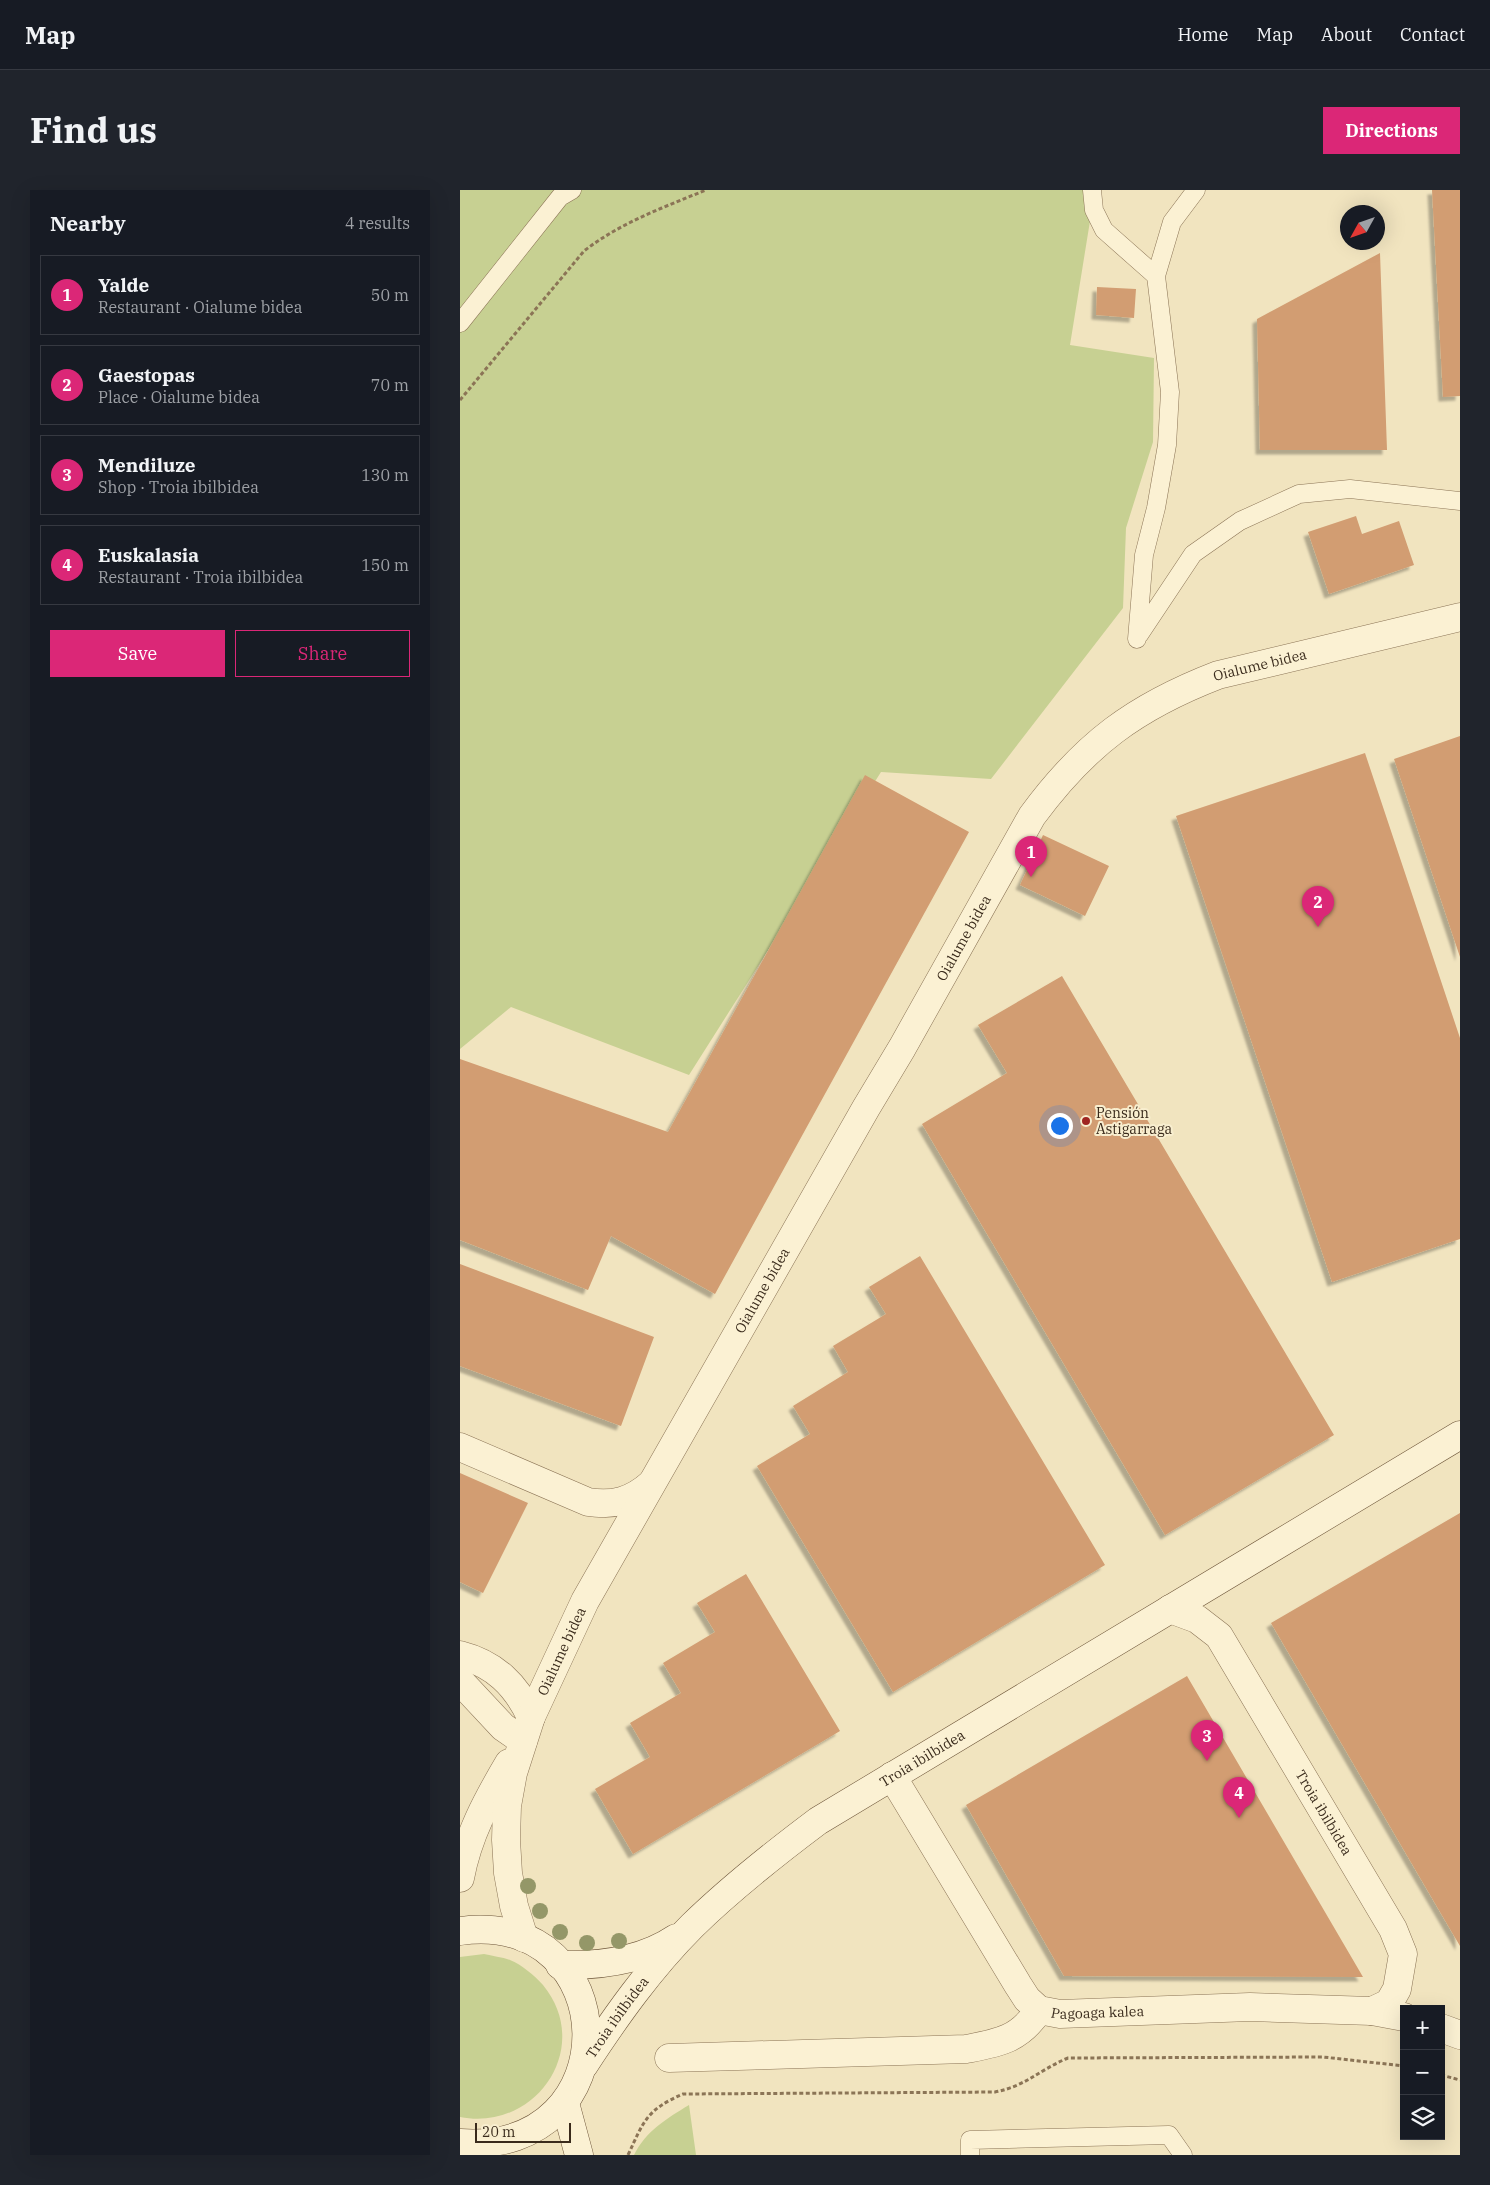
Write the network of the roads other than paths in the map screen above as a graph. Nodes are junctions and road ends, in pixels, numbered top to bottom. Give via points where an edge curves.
1 (572, 190) edge
2 (1092, 190) edge
3 (1196, 190) edge
4 (1156, 276) junction
5 (460, 324) edge
6 (1460, 500) edge
7 (1460, 617) edge
8 (1460, 1435) edge
9 (460, 1447) edge
10 (653, 1482) junction
11 (1170, 1609) junction
12 (460, 1656) edge
13 (460, 1681) edge
14 (527, 1729) junction
15 (892, 1776) junction
16 (460, 1878) edge
17 (692, 1927) junction
18 (460, 1931) edge
19 (524, 1938) junction
20 (560, 1965) junction
21 (1039, 2010) junction
22 (1372, 2011) junction
23 (1400, 2016) edge
24 (1445, 2029) edge
25 (1460, 2035) edge
26 (669, 2058) dead end
27 (584, 2065) junction
28 (565, 2103) junction
29 (480, 2148) edge
30 (579, 2155) edge
31 (970, 2155) edge
32 (1183, 2155) edge

1 - 5 lane via 560,197
2 - 4 lane via 1094,210 1104,230
3 - 4 lane via 1172,222
4 - 6 lane via 1170,392 1156,508 1144,555 1137,639 1193,554 1240,521 1300,494 1350,489
7 - 10 street, Oialume bidea via 1218,675 1180,689 1144,708 1081,756 1032,816
8 - 11 street, Troia ibilbidea
9 - 10 street, Oialume bidea via 588,1502 620,1502
10 - 14 street, Oialume bidea via 585,1600
11 - 15 street, Troia ibilbidea
11 - 22 street, Troia ibilbidea via 1196,1619 1219,1636 1393,1929 1403,1954 1397,1989 1389,2003
12 - 14 street, Oialume bidea via 494,1669 510,1683 522,1698
13 - 14 street via 503,1727
14 - 16 street, Oialume bidea via 483,1807
14 - 19 street, Oialume bidea via 513,1773 507,1806 506,1840 511,1890
15 - 17 street, Troia ibilbidea via 810,1826 767,1859
15 - 21 street, Pagoaga kalea via 1018,1985
17 - 20 street, Troia ibilbidea via 664,1944 626,1959 604,1964
17 - 27 street, Troia ibilbidea via 634,1993
18 - 19 street via 501,1931
19 - 20 street
20 - 27 street via 573,1982 587,2022 588,2044
21 - 22 street, Pagoaga kalea via 1074,2014 1250,2007
21 - 26 street via 1033,2020 1010,2039 966,2049
22 - 23 street, Pagoaga kalea
24 - 25 street
27 - 28 street
28 - 29 street via 548,2121 527,2134
28 - 30 street
31 - 32 lane via 970,2140 1169,2136

